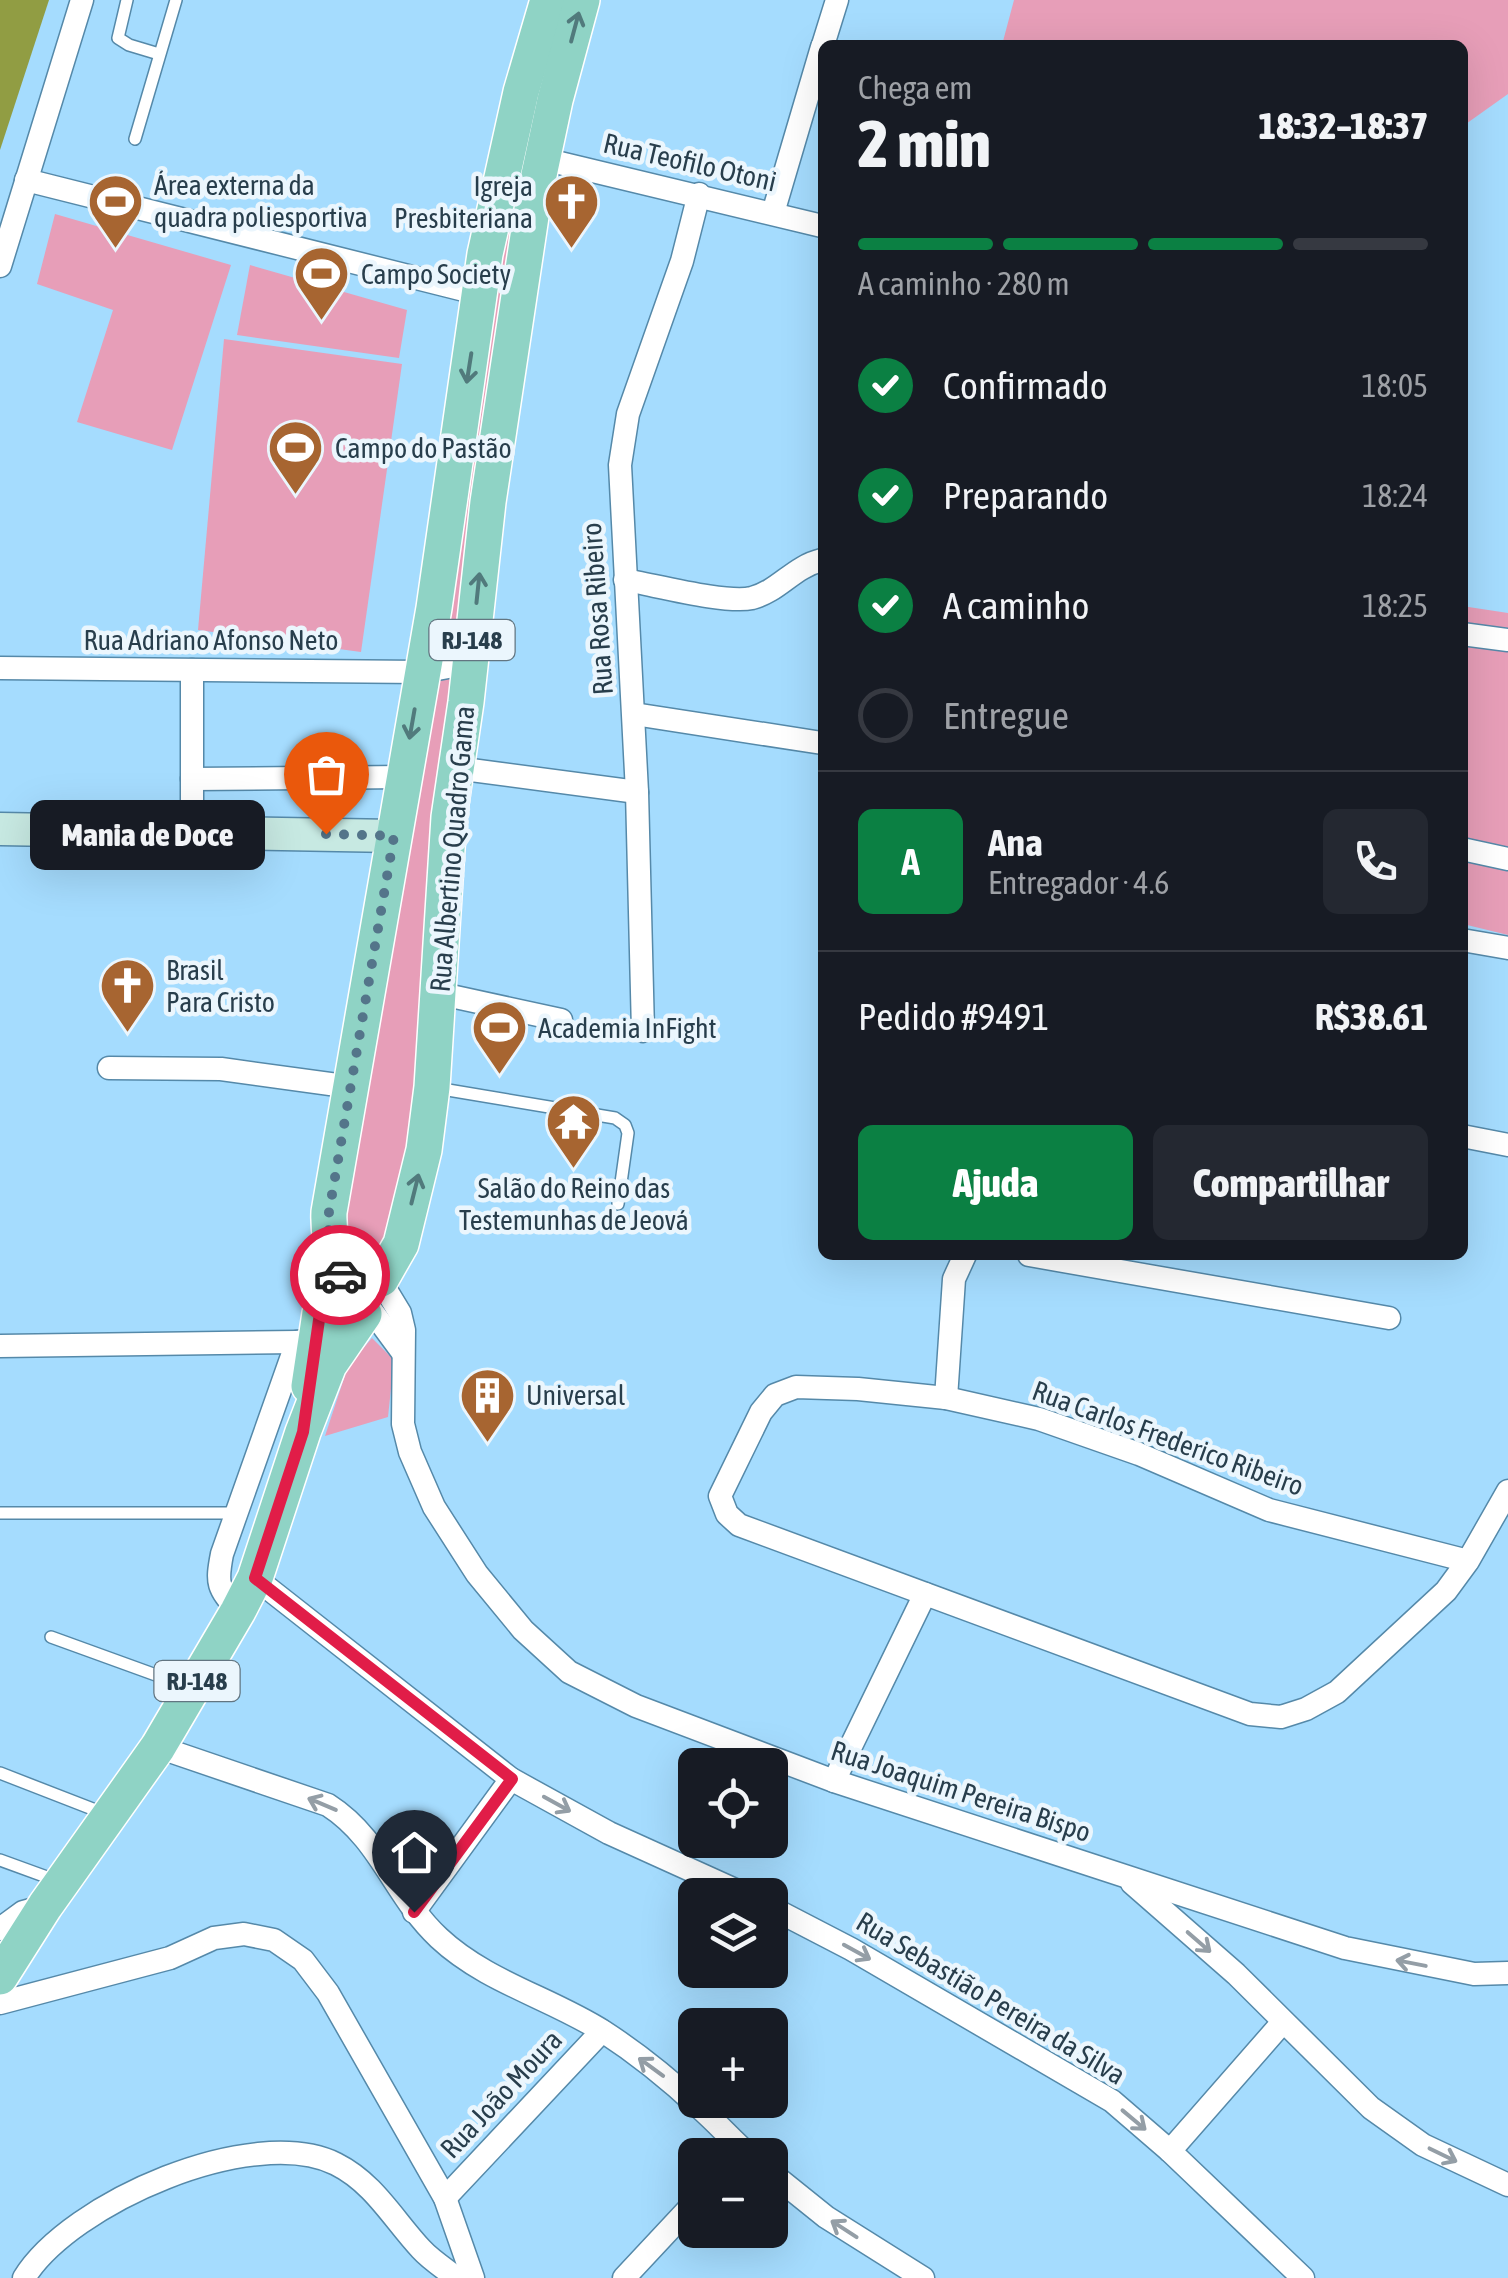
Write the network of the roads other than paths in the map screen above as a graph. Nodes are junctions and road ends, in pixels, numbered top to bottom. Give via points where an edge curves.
1 (82, 0) edge
2 (127, 0) edge
3 (176, 0) edge
4 (548, 0) edge
5 (582, 0) edge
6 (837, 0) edge
7 (825, 40) edge
8 (159, 54) junction
9 (818, 63) edge
10 (538, 96) junction
11 (134, 139) dead end
12 (544, 158) junction
13 (26, 180) junction
14 (698, 194) junction
15 (774, 213) junction
16 (818, 225) edge
17 (0, 266) edge
18 (480, 294) junction
19 (818, 561) edge
20 (625, 580) junction
21 (1468, 635) edge
22 (1508, 640) edge
23 (470, 663) junction
24 (0, 668) edge
25 (192, 670) junction
26 (421, 672) junction
27 (634, 714) junction
28 (818, 741) edge
29 (456, 768) junction
30 (403, 777) junction
31 (192, 780) junction
32 (637, 792) junction
33 (0, 829) edge
34 (192, 830) junction
35 (394, 836) junction
36 (1468, 850) edge
37 (1508, 859) edge
38 (1468, 941) edge
39 (1508, 948) edge
40 (438, 993) junction
41 (561, 1020) dead end
42 (643, 1031) dead end
43 (109, 1068) dead end
44 (352, 1088) junction
45 (432, 1088) junction
46 (1468, 1137) edge
47 (1508, 1145) edge
48 (618, 1204) dead end
49 (328, 1228) junction
50 (401, 1244) junction
51 (963, 1260) edge
52 (1058, 1260) edge
53 (338, 1281) junction
54 (375, 1297) junction
55 (1389, 1318) dead end
56 (306, 1341) junction
57 (0, 1346) edge
58 (946, 1398) junction
59 (303, 1432) junction
60 (1508, 1491) edge
61 (238, 1513) junction
62 (0, 1514) edge
63 (1468, 1562) junction
64 (255, 1578) junction
65 (924, 1594) junction
66 (238, 1610) junction
67 (51, 1637) dead end
68 (193, 1688) junction
69 (158, 1748) junction
70 (0, 1772) edge
71 (512, 1779) junction
72 (834, 1781) junction
73 (111, 1816) junction
74 (0, 1860) edge
75 (1126, 1877) junction
76 (708, 1878) edge
77 (55, 1895) junction
78 (414, 1912) junction
79 (788, 1916) edge
80 (0, 1928) edge
81 (1508, 1973) edge
82 (0, 1977) edge
83 (0, 2003) edge
84 (1282, 2023) junction
85 (602, 2031) junction
86 (728, 2138) edge
87 (1170, 2151) junction
88 (1508, 2184) edge
89 (788, 2186) edge
90 (445, 2198) junction
91 (678, 2220) edge
92 (24, 2278) edge
93 (457, 2278) edge
94 (473, 2278) edge
95 (624, 2278) edge
96 (923, 2278) edge
97 (1303, 2278) edge

1 - 13 street
2 - 8 lane via 118,38
3 - 8 lane
4 - 10 main road, Rua Albertino Quadro Gama
10 -> 5 main road, Rua Albertino Quadro Gama / RJ-148
6 - 7 street
8 - 11 lane
9 - 15 street
10 - 12 main road, Rua Albertino Quadro Gama / RJ-148
10 - 18 main road, Rua Albertino Quadro Gama via 496,194
12 - 14 street, Rua Teofilo Otoni
23 -> 12 main road, Rua Albertino Quadro Gama / RJ-148 via 513,319
13 - 17 street
13 - 18 street
14 - 15 street, Rua Teofilo Otoni
14 - 20 street, Rua Rosa Ribeiro via 682,261 628,414 620,465
15 - 16 street, Rua Teofilo Otoni
18 -> 26 main road, Rua Albertino Quadro Gama
19 - 20 street via 751,598
20 - 27 street, Rua Rosa Ribeiro
21 - 22 street
23 - 26 street, Rua Adriano Afonso Neto
23 - 29 main road, Rua Albertino Quadro Gama / RJ-148
24 - 25 street, Rua Adriano Afonso Neto
25 - 26 street, Rua Adriano Afonso Neto
25 - 31 street
26 -> 30 main road, Rua Albertino Quadro Gama
27 - 28 street
27 - 32 street, Rua Rosa Ribeiro
29 - 32 street
29 - 40 main road, Rua Albertino Quadro Gama / RJ-148
30 - 31 street
30 - 35 main road, Rua Albertino Quadro Gama
31 - 34 street
32 - 42 street, Rua Rosa Ribeiro
33 - 34 street
34 - 35 street
35 - 44 main road, Rua Albertino Quadro Gama
36 - 37 street
38 - 39 street
40 - 41 street
40 - 45 main road, Rua Albertino Quadro Gama / RJ-148
43 - 44 street via 221,1069
44 - 49 main road, Rua Albertino Quadro Gama
45 - 48 lane via 614,1118 628,1134
50 -> 45 main road, Rua Albertino Quadro Gama / RJ-148
46 - 47 street
49 - 50 main road via 361,1251
49 - 53 main road, Rua Albertino Quadro Gama
50 - 54 main road, Rua Albertino Quadro Gama / RJ-148
51 - 58 street via 954,1278
52 - 55 street
53 - 54 main road via 350,1267 374,1270
53 - 56 main road
54 - 59 main road, Rua Albertino Quadro Gama / RJ-148 via 334,1355
54 - 72 street, Rua Joaquim Pereira Bispo via 403,1353 403,1424 434,1507 523,1630 569,1672 636,1706
56 - 57 street
56 - 59 main road
56 - 61 street
58 - 63 street, Rua Carlos Frederico Ribeiro via 1106,1442 1269,1510
58 - 65 street, Rua Carlos Frederico Ribeiro via 858,1388 796,1387 775,1395 720,1496 739,1526
59 - 64 main road, RJ-148
60 - 63 street, Rua Carlos Frederico Ribeiro
61 - 62 lane
61 - 66 street via 217,1577
63 - 65 street, Rua Carlos Frederico Ribeiro via 1446,1591 1337,1692 1281,1717 1250,1714
64 - 66 main road, RJ-148
64 - 71 street
65 - 72 street
66 - 68 main road, RJ-148
67 - 68 lane
68 - 69 main road, RJ-148
69 - 73 main road, RJ-148
78 -> 69 street via 352,1820 328,1805
70 - 73 lane
71 -> 76 street
71 - 78 street
72 - 75 street, Rua Joaquim Pereira Bispo
73 - 77 main road, RJ-148
74 - 77 lane
81 -> 75 street via 1474,1974 1345,1948
75 -> 84 street, Rua Joaquim Pereira Bispo
77 - 80 street, RJ-148
77 - 82 main road, RJ-148
78 - 85 street via 490,1974
79 -> 87 street, Rua Sebastião Pereira da Silva via 1112,2101
83 - 90 street via 170,1958 214,1938 274,1940 302,1960 328,1992
84 - 87 street
84 -> 88 street, Rua Joaquim Pereira Bispo via 1372,2108 1423,2145
86 -> 85 street via 670,2080
85 - 90 street, Rua João Moura
87 - 97 street, Rua Sebastião Pereira da Silva
96 -> 89 street
90 - 94 street
91 - 95 street
92 - 93 street via 44,2250 124,2195 194,2168 298,2152 366,2182 424,2253

